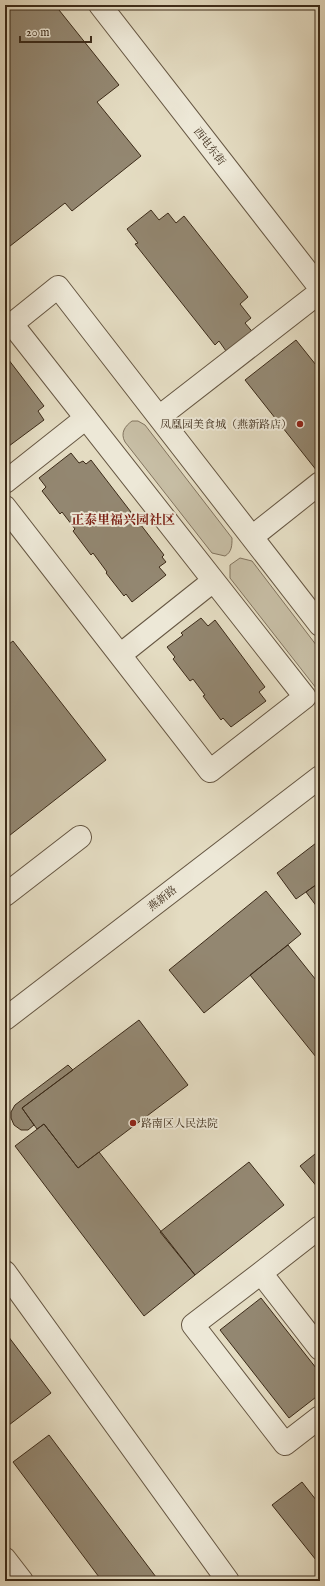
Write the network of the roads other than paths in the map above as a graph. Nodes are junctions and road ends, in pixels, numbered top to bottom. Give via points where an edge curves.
1 (100, 5) edge
2 (320, 288) edge
3 (320, 292) edge
4 (159, 417) junction
5 (86, 418) junction
6 (5, 482) edge
7 (320, 483) edge
8 (5, 507) edge
9 (252, 537) junction
10 (213, 581) junction
11 (320, 625) edge
12 (120, 655) junction
13 (320, 777) edge
14 (80, 837) dead end
15 (5, 896) edge
16 (5, 1019) edge
17 (320, 1227) edge
18 (5, 1272) edge
19 (261, 1272) junction
20 (320, 1349) edge
21 (320, 1417) edge
22 (5, 1559) edge
23 (22, 1581) edge
24 (228, 1581) edge

1 - 2 street, 西电东街
3 - 4 street
4 - 5 street via 58,287 12,324
4 - 9 street
5 - 6 street
5 - 10 street
7 - 9 street
8 - 12 street
9 - 11 street
10 - 12 street
10 - 12 street via 305,697 210,771
13 - 16 street, 燕新路
14 - 15 street
17 - 19 street
18 - 24 street
19 - 20 street
19 - 21 street via 193,1325 285,1444
22 - 23 street

